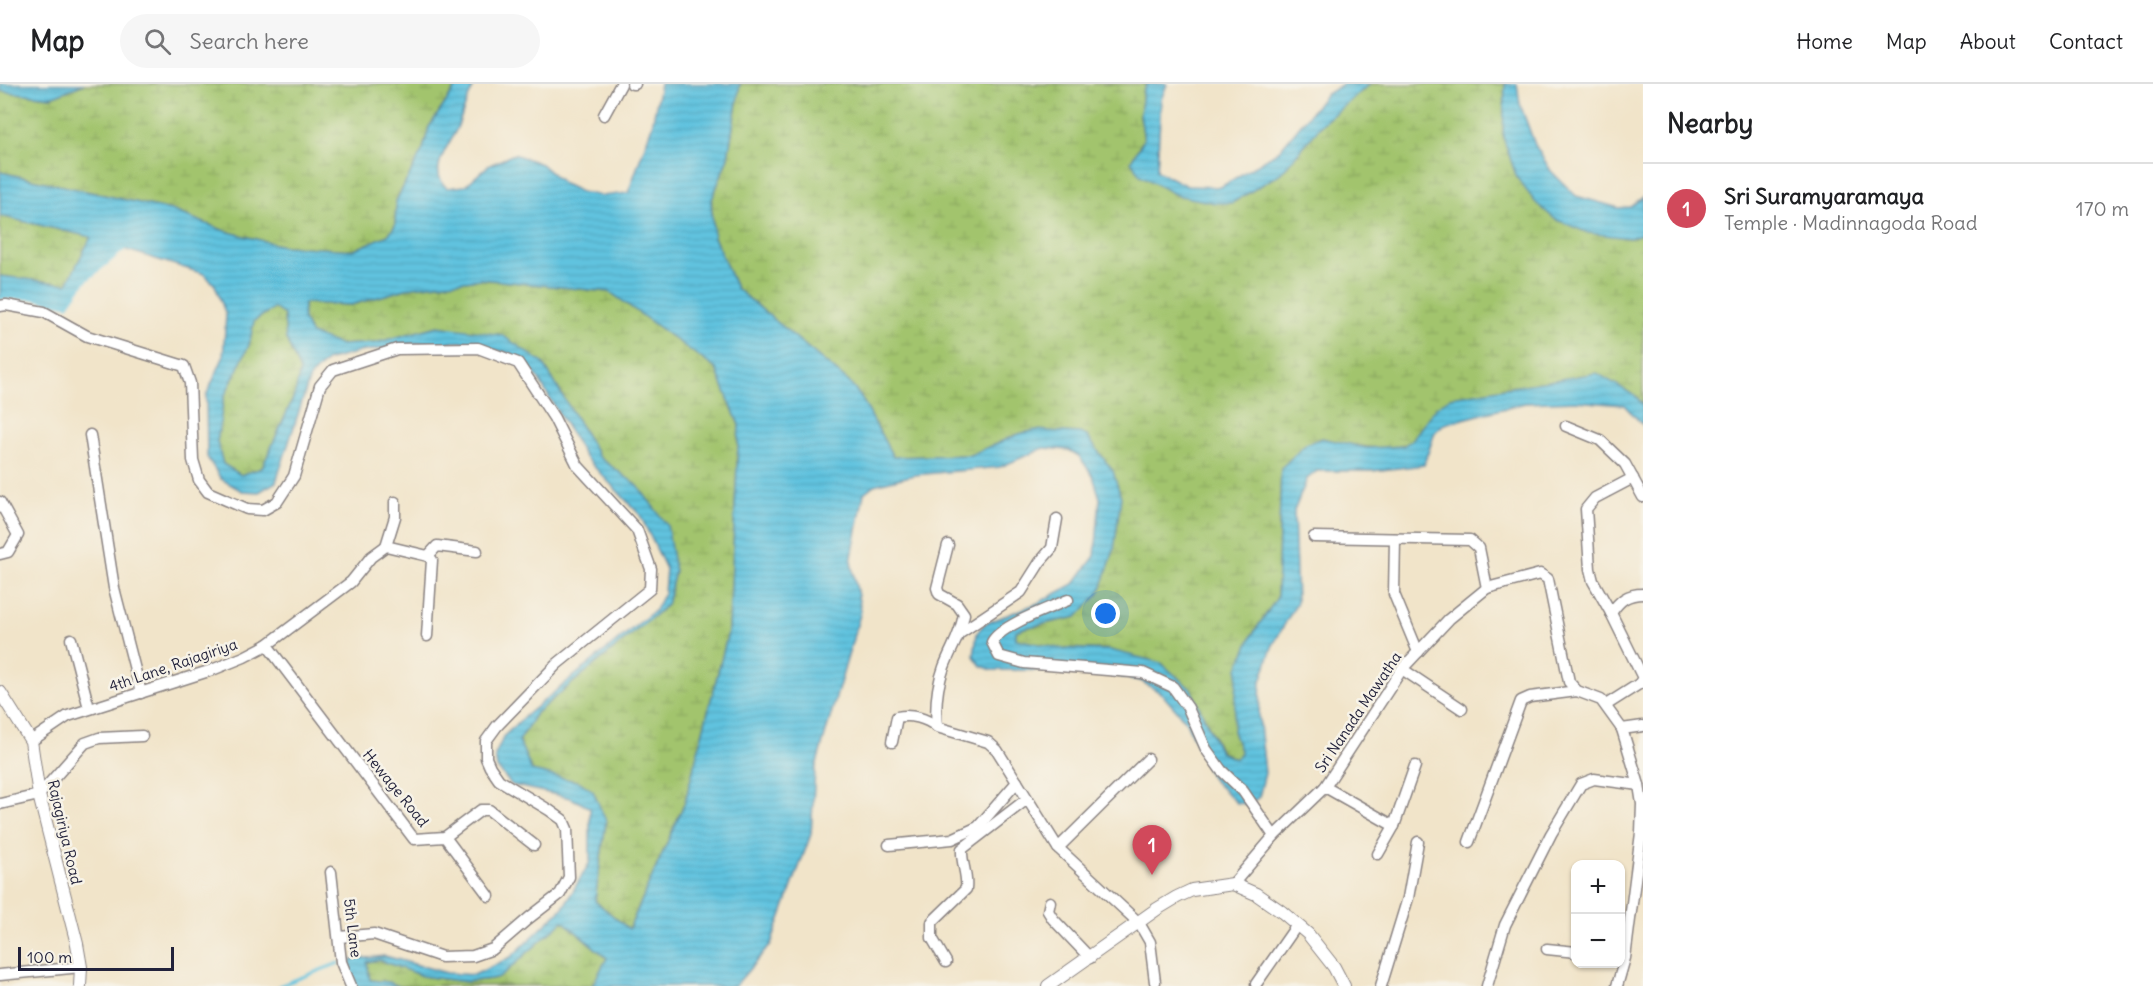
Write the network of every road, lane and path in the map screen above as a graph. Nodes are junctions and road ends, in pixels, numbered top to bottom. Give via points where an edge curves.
1 (621, 84) edge
2 (603, 115) dead end
3 (0, 306) edge
4 (1566, 426) dead end
5 (90, 435) dead end
6 (1633, 478) junction
7 (1643, 497) edge
8 (0, 502) edge
9 (396, 502) dead end
10 (1057, 519) dead end
11 (1314, 537) dead end
12 (1395, 539) junction
13 (948, 545) dead end
14 (386, 546) junction
15 (477, 551) dead end
16 (0, 554) edge
17 (428, 556) junction
18 (1487, 588) junction
19 (1643, 594) edge
20 (1068, 600) dead end
21 (1611, 613) junction
22 (960, 633) junction
23 (427, 636) dead end
24 (71, 639) dead end
25 (267, 645) junction
26 (1418, 652) junction
27 (1402, 669) junction
28 (1577, 691) junction
29 (141, 693) junction
30 (1, 694) edge
31 (1606, 705) junction
32 (89, 708) junction
33 (1462, 709) dead end
34 (1643, 726) edge
35 (937, 727) junction
36 (1622, 729) junction
37 (142, 736) dead end
38 (31, 741) junction
39 (892, 742) dead end
40 (1149, 759) dead end
41 (1415, 766) dead end
42 (1017, 782) junction
43 (1639, 785) junction
44 (1325, 787) junction
45 (39, 795) junction
46 (1027, 799) junction
47 (0, 804) edge
48 (1394, 826) junction
49 (1274, 836) junction
50 (445, 837) junction
51 (1418, 842) dead end
52 (1469, 842) dead end
53 (534, 845) dead end
54 (889, 845) dead end
55 (1058, 848) junction
56 (1378, 854) dead end
57 (331, 872) dead end
58 (1233, 884) junction
59 (489, 896) dead end
60 (1050, 902) dead end
61 (1630, 918) junction
62 (1643, 919) edge
63 (1138, 923) junction
64 (1297, 925) junction
65 (339, 937) junction
66 (1625, 947) edge
67 (1547, 949) dead end
68 (1571, 952) edge
69 (1090, 958) junction
70 (946, 962) dead end
71 (81, 967) junction
72 (1621, 968) edge
73 (0, 975) edge
74 (1155, 982) dead end
75 (1256, 984) dead end
76 (80, 986) edge
77 (351, 986) edge
78 (1048, 986) edge
79 (1344, 986) edge
80 (1381, 986) edge
81 (1487, 986) edge
82 (1617, 986) edge

1 - 2 street
3 - 65 street via 44,312 87,336 184,366 190,382 193,460 199,480 208,492 247,510 263,510 277,502 294,476 320,387 333,370 397,349 478,348 518,363 554,418 578,466 637,531 649,559 650,589 557,664 486,741 486,758 499,780 563,820 567,829 569,877 560,894 493,949 472,956 442,957 374,934
4 - 6 street via 1600,440 1625,464
5 - 29 street via 114,588
6 - 7 street
6 - 21 street via 1595,498 1586,510 1590,569
8 - 16 street via 18,535 8,552
9 - 14 street
10 - 22 street via 1052,548 1022,592
11 - 12 street
12 - 18 street via 1470,540 1479,548
12 - 26 street via 1394,594
13 - 22 street via 937,588 964,614
14 - 17 street
14 - 25 street, 4th Lane, Rajagiriya via 371,557 351,582
15 - 17 street via 437,546
17 - 23 street via 432,560
18 - 26 street, Sri Nanada Mawatha via 1449,619
18 - 28 street, Sri Nanada Mawatha via 1540,574 1548,579 1569,682
19 - 21 street via 1631,594
20 - 49 street via 994,637 992,642 999,656 1024,663 1143,674 1173,687 1188,708 1206,749 1243,791
21 - 31 street via 1642,678
22 - 35 street via 938,688
24 - 32 street
25 - 29 street, 4th Lane, Rajagiriya via 212,670
25 - 50 street, Hewage Road via 414,839
26 - 27 street, Sri Nanada Mawatha
27 - 33 street
27 - 44 street, Sri Nanada Mawatha
28 - 31 street
28 - 52 street via 1521,701
29 - 32 street, 4th Lane, Rajagiriya
30 - 38 street, Rajagiriya Road
31 - 36 street
32 - 38 street, 4th Lane, Rajagiriya via 68,716
34 - 36 street
35 - 39 street via 929,720 897,717
35 - 42 street via 988,742
36 - 43 street
37 - 45 street via 99,738 85,743
38 - 45 street, Rajagiriya Road
40 - 55 street
41 - 48 street
42 - 46 street
42 - 54 street via 978,827 952,839
43 - 61 street via 1641,833
43 - 81 street via 1594,779 1581,784 1505,926
44 - 48 street
44 - 49 street, Sri Nanada Mawatha
45 - 47 street
45 - 71 street, Rajagiriya Road
46 - 55 street
46 - 70 street via 962,849 966,889 932,922 932,938
48 - 56 street
49 - 58 street, Sri Nanada Mawatha
50 - 53 street, Hewage Road via 481,810 489,810
50 - 59 street
51 - 80 street via 1408,898
55 - 63 street
57 - 65 street, 5th Lane
58 - 63 street via 1192,890
58 - 64 street via 1256,894
60 - 69 street via 1048,911 1053,919
61 - 62 street
61 - 66 street
63 - 69 street
63 - 74 street via 1150,942
64 - 75 street
64 - 79 street via 1321,949
65 - 77 street, 5th Lane via 341,962
67 - 68 street
69 - 78 street
71 - 73 street
71 - 76 street, Rajagiriya Road
72 - 82 street

